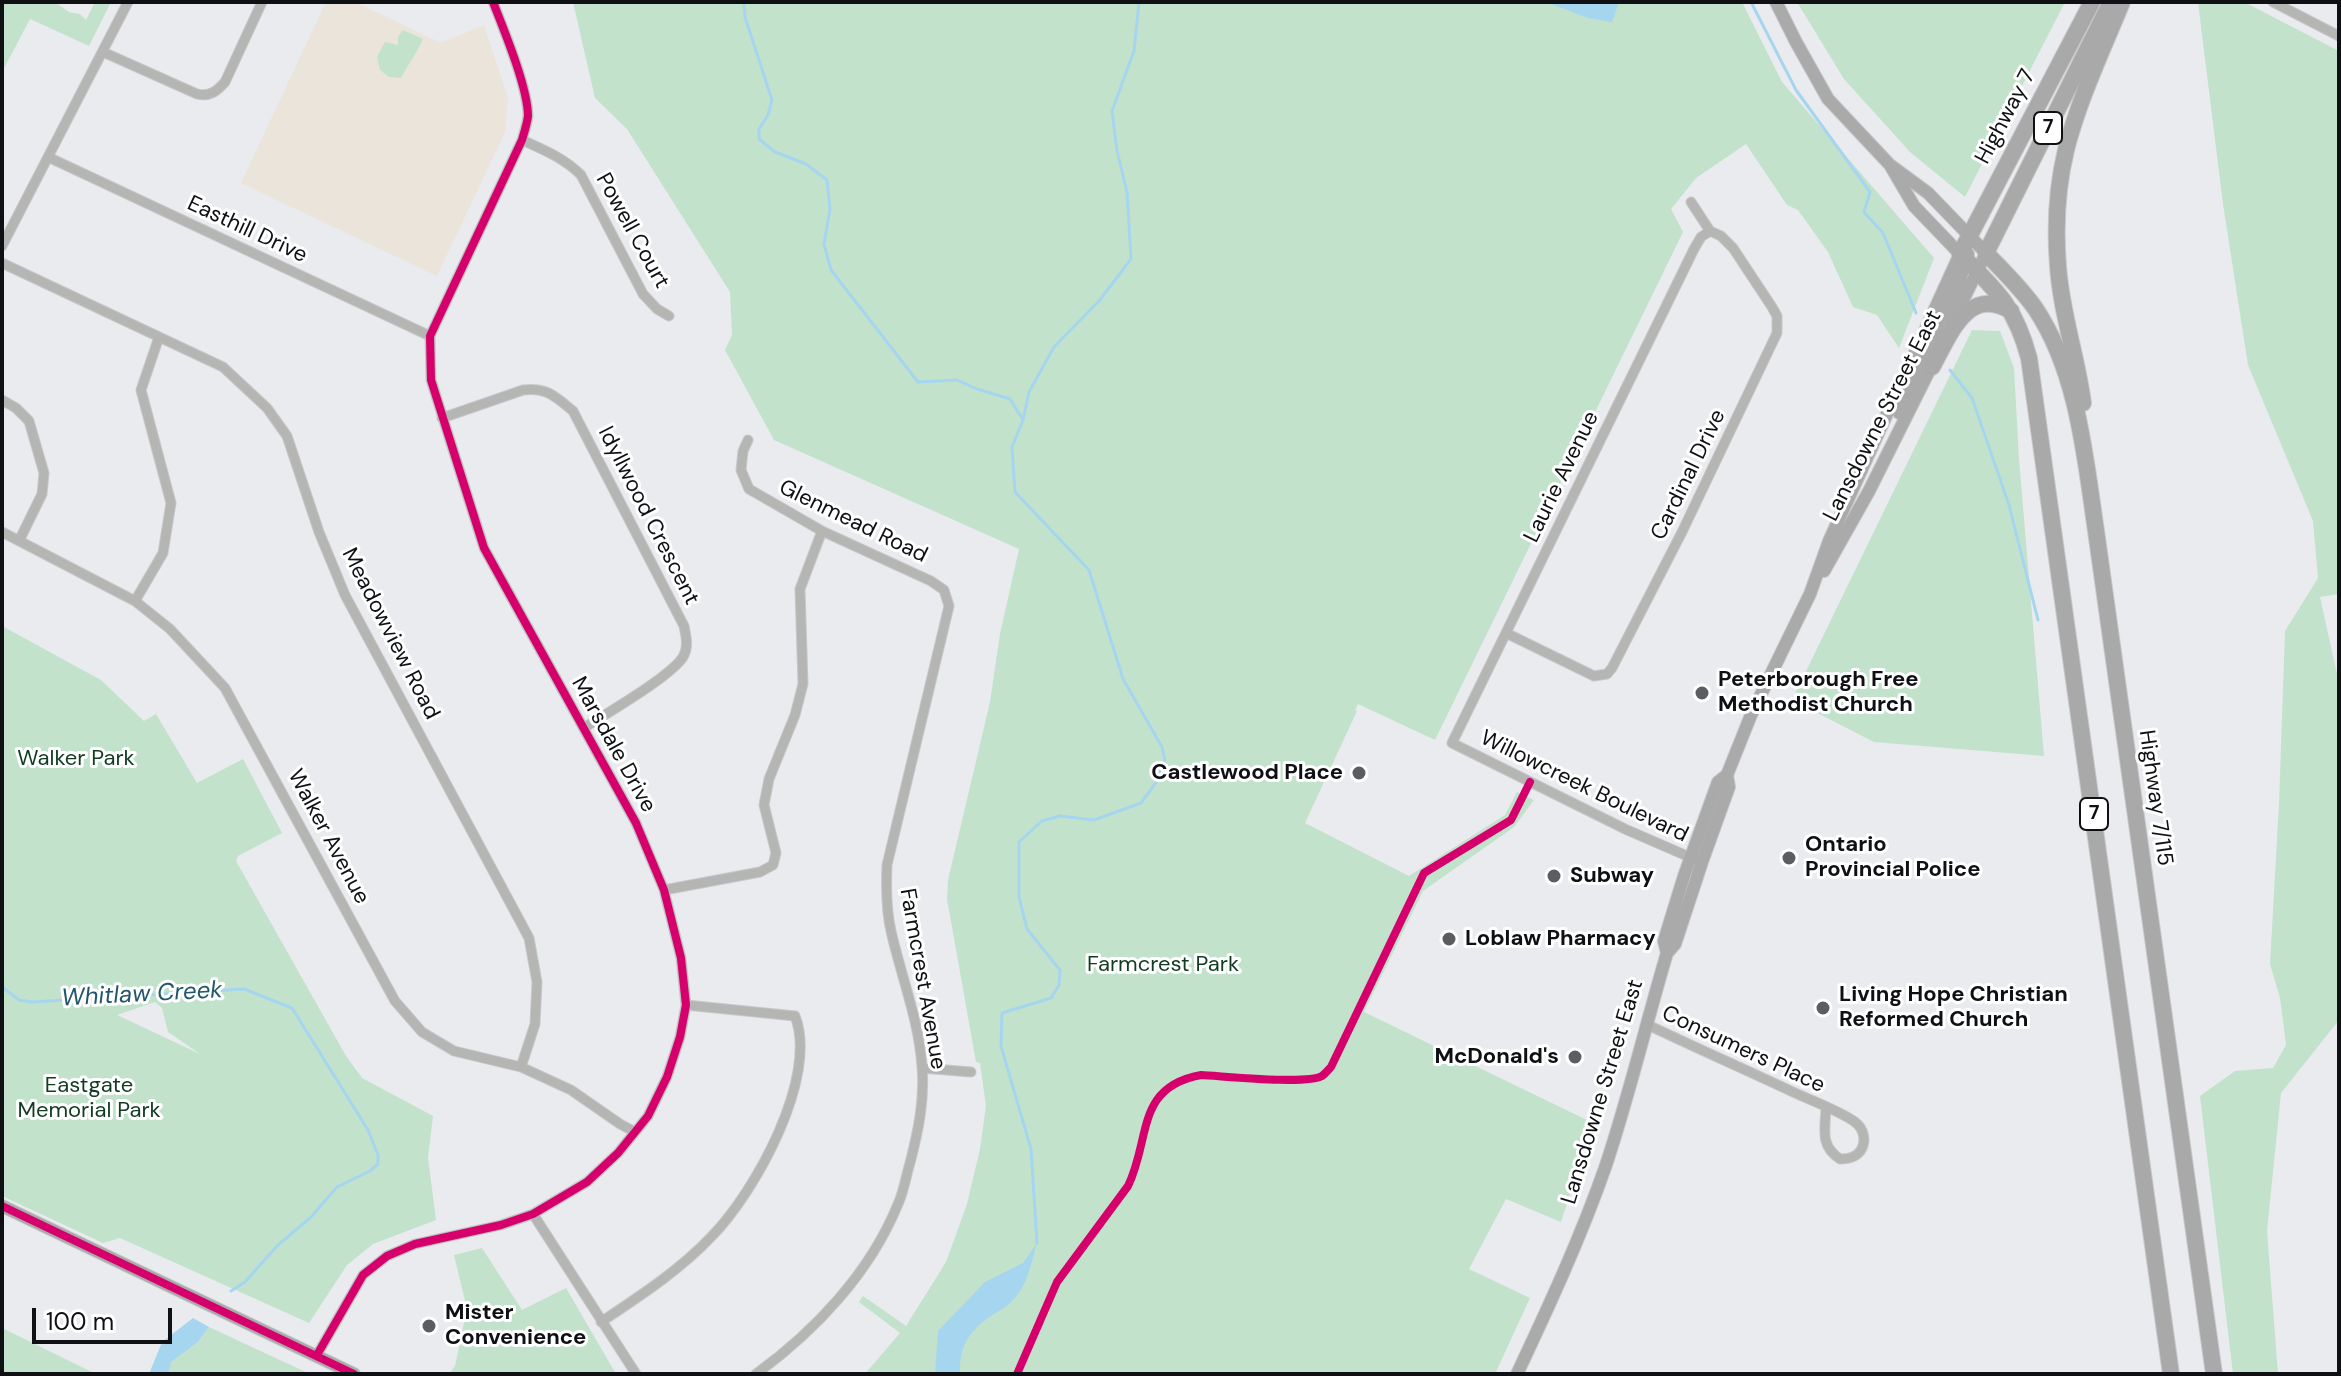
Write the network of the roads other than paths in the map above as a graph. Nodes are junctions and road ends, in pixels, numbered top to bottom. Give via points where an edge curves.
1 (128, 2) edge
2 (262, 2) edge
3 (493, 2) edge
4 (1776, 2) edge
5 (2092, 2) edge
6 (2111, 2) edge
7 (2122, 2) edge
8 (2273, 2) edge
9 (2339, 36) edge
10 (103, 52) junction
11 (522, 140) junction
12 (48, 157) junction
13 (1890, 165) junction
14 (1691, 202) dead end
15 (1710, 231) junction
16 (1969, 236) junction
17 (2, 246) edge
18 (1986, 253) junction
19 (1968, 261) junction
20 (2, 263) edge
21 (2012, 312) junction
22 (669, 316) dead end
23 (430, 336) junction
24 (159, 337) junction
25 (1932, 367) junction
26 (2, 400) edge
27 (442, 418) junction
28 (748, 440) dead end
29 (2089, 480) junction
30 (1869, 491) junction
31 (822, 531) junction
32 (2, 532) edge
33 (19, 541) junction
34 (944, 590) joint
35 (1810, 594) junction
36 (135, 601) junction
37 (1506, 633) junction
38 (584, 728) junction
39 (1452, 743) joint
40 (1696, 860) junction
41 (664, 890) junction
42 (686, 1005) junction
43 (1646, 1024) junction
44 (521, 1067) junction
45 (922, 1068) junction
46 (971, 1072) dead end
47 (1826, 1108) junction
48 (635, 1132) junction
49 (2, 1206) edge
50 (533, 1214) junction
51 (601, 1322) junction
52 (317, 1355) junction
53 (354, 1374) edge
54 (636, 1374) edge
55 (756, 1374) edge
56 (1517, 1374) edge
57 (2171, 1374) edge
58 (2214, 1374) edge

1 - 10 street
2 - 10 street via 225,82 211,93 197,94
3 - 11 street, Marsdale Drive via 524,92 528,115
4 - 13 main road via 1828,99
5 - 16 highway, Highway 7 / 7
6 - 18 highway, Highway 7 / 7
7 - 29 highway via 2066,149 2057,214 2058,268 2079,368
8 - 9 street
10 - 12 street
11 - 22 street, Powell Court via 554,154 581,175 643,294
11 - 23 street, Marsdale Drive
12 - 17 street
12 - 23 street, Easthill Drive
13 - 16 main road via 1928,193
13 - 19 main road via 1914,206
14 - 15 street, Cardinal Drive
15 - 37 street, Laurie Avenue via 1694,249
15 - 37 street, Cardinal Drive via 1733,248 1772,307 1777,333 1682,532 1607,674 1588,674
16 - 18 main road
16 - 19 highway, Highway 7 / 7
18 - 19 main road, Lansdowne Street East
18 - 29 highway, Highway 7/115 / 7 via 2034,307 2058,351
19 - 21 highway, 7
19 - 25 main road, Lansdowne Street East
19 - 30 main road
19 - 35 main road, Lansdowne Street East via 1829,541
20 - 24 street, Meadowview Road
21 - 25 highway via 1993,303 1972,307
21 - 57 highway, 7 via 2033,381
23 - 27 street, Marsdale Drive via 431,380
24 - 36 street via 141,390 171,503 163,553
24 - 44 street, Meadowview Road via 223,367 267,408 287,436 345,595 529,938 537,982 535,1024
25 - 30 main road, Lansdowne Street East
26 - 33 street via 29,421 44,473 42,494
27 - 38 street, Marsdale Drive via 484,548
27 - 38 street, Idyllwood Crescent via 537,388 573,411 684,626 685,654 674,668
28 - 31 street, Glenmead Road via 741,470 749,489
29 - 58 highway, Highway 7/115 / 7
30 - 35 main road, Lansdowne Street East
31 - 34 street, Glenmead Road
31 - 41 street via 800,589 803,684 764,805 776,853 773,865
32 - 33 street, Walker Avenue
33 - 36 street, Walker Avenue
34 - 45 street, Farmcrest Avenue via 949,606 887,865 891,930 911,999
35 - 40 main road, Lansdowne Street East via 1751,715 1727,775 1729,787
36 - 44 street, Walker Avenue via 170,629 225,688 395,1001 422,1032 454,1051
37 - 39 street, Laurie Avenue
38 - 41 street, Marsdale Drive via 636,823
39 - 40 street, Willowcreek Boulevard
40 - 43 main road, Lansdowne Street East via 1675,944 1667,953
41 - 42 street, Marsdale Drive
42 - 48 street, Marsdale Drive via 667,1077
42 - 51 street via 795,1016 800,1030 799,1073 760,1173 713,1235 655,1286
43 - 47 street, Consumers Place
43 - 56 main road, Lansdowne Street East via 1595,1196
44 - 48 street, Walker Avenue via 571,1090
45 - 46 street
45 - 55 street, Farmcrest Avenue via 919,1129 899,1203 867,1263 830,1309
47 - 47 street, Consumers Place via 1830,1152 1840,1159 1855,1156 1863,1148 1862,1130
48 - 50 street, Marsdale Drive via 587,1182
49 - 52 main road
50 - 51 street
50 - 52 street, Marsdale Drive via 387,1256 363,1275
51 - 54 street
52 - 53 main road

